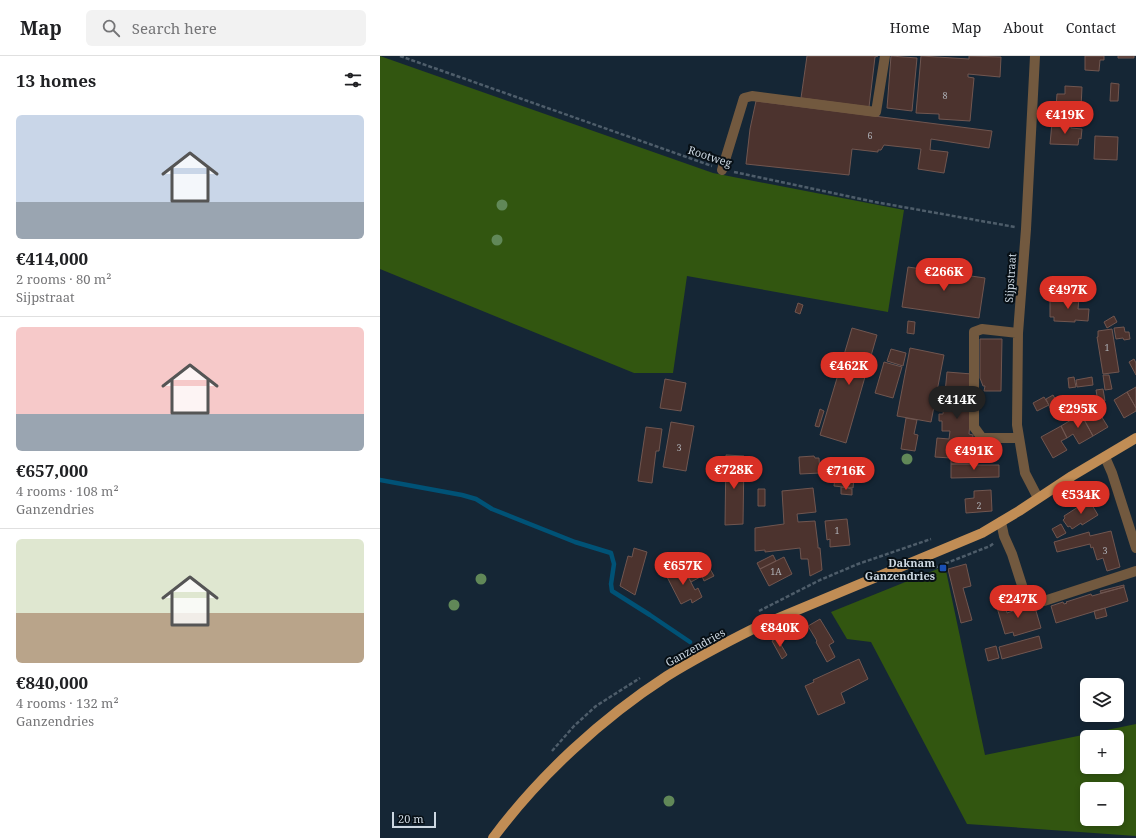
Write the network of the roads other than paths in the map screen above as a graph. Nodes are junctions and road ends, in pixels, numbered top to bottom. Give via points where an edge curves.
1 (885, 56) edge
2 (1035, 56) edge
3 (722, 170) road end
4 (1018, 333) junction
5 (1020, 438) junction
6 (1136, 438) edge
7 (1105, 457) junction
8 (1038, 498) junction
9 (1001, 522) junction
10 (1136, 548) edge
11 (1136, 571) edge
12 (493, 838) edge

1 - 3 street via 876,112 752,96 744,98
2 - 4 street, Sijpstraat
4 - 5 street, Sijpstraat via 1017,425
4 - 5 street via 982,330 974,332 974,427 982,438
5 - 8 street, Sijpstraat via 1025,473
6 - 7 main road, Ganzendries
7 - 8 main road, Ganzendries
7 - 10 street
8 - 9 main road, Ganzendries
9 - 11 street via 1027,601 1044,601
9 - 12 main road, Ganzendries via 982,533 758,627 667,676 628,702 562,760 531,792

